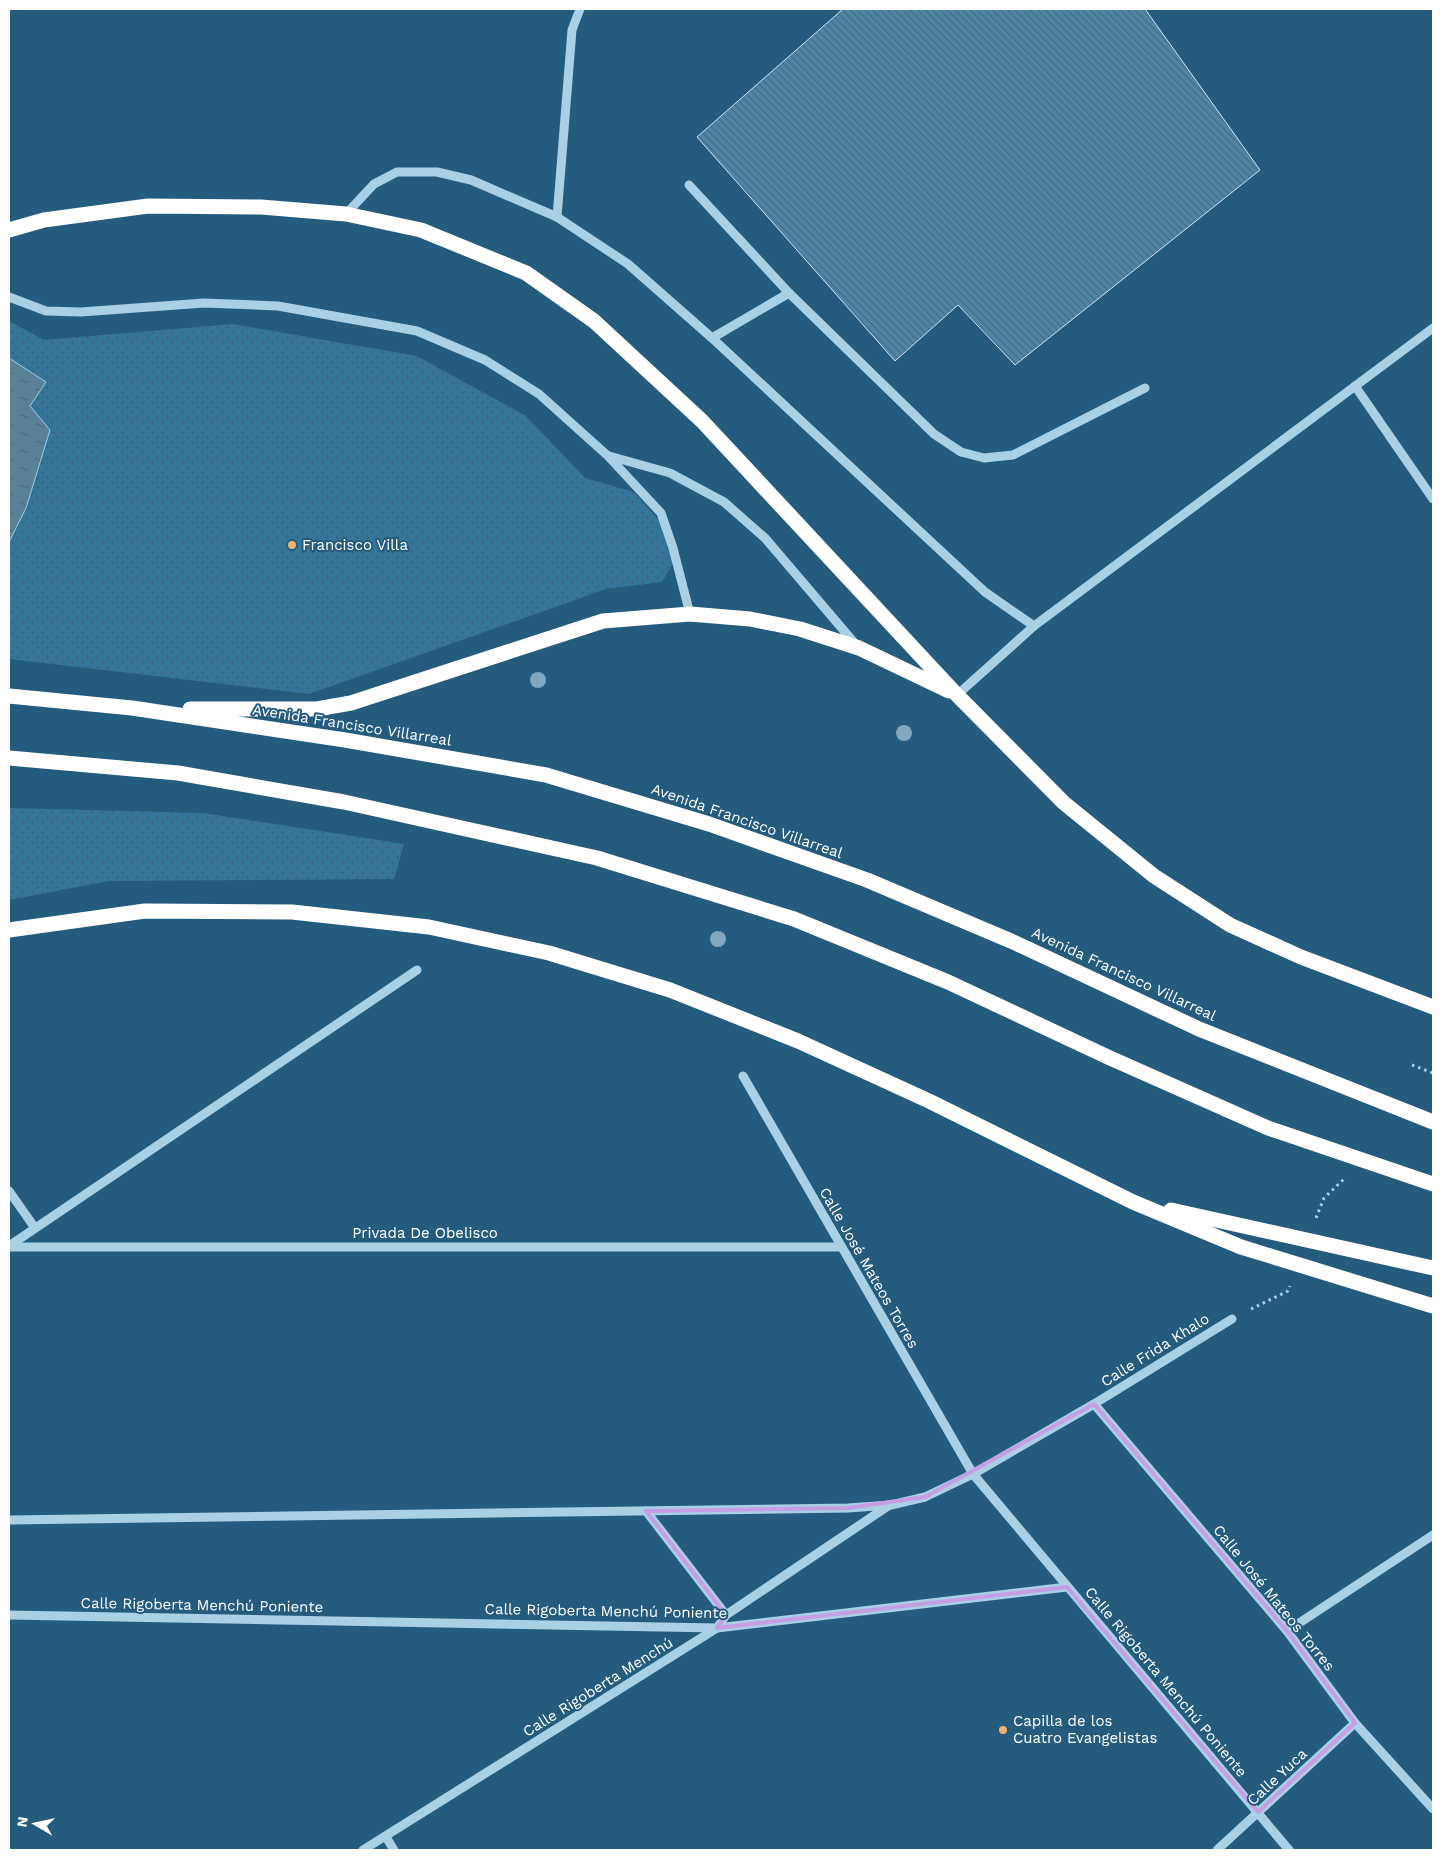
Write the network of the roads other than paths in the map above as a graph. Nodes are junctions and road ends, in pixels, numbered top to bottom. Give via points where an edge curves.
1 (580, 9) edge
2 (689, 185) dead end
3 (346, 214) junction
4 (557, 217) junction
5 (9, 230) edge
6 (789, 293) junction
7 (9, 297) edge
8 (1433, 328) edge
9 (712, 338) junction
10 (1356, 386) junction
11 (1145, 388) dead end
12 (608, 456) junction
13 (1433, 499) edge
14 (690, 614) junction
15 (1034, 626) junction
16 (859, 648) junction
17 (957, 695) junction
18 (9, 696) edge
19 (132, 708) junction
20 (9, 758) edge
21 (9, 930) edge
22 (417, 970) dead end
23 (1433, 1008) edge
24 (743, 1076) dead end
25 (1433, 1122) edge
26 (1433, 1184) edge
27 (9, 1191) edge
28 (1133, 1202) junction
29 (34, 1228) junction
30 (9, 1246) edge
31 (841, 1247) junction
32 (1433, 1268) edge
33 (1433, 1306) edge
34 (1232, 1319) road end
35 (1094, 1404) junction
36 (973, 1474) junction
37 (891, 1505) junction
38 (646, 1511) junction
39 (9, 1520) edge
40 (1433, 1535) edge
41 (1067, 1587) junction
42 (9, 1615) edge
43 (726, 1616) junction
44 (717, 1628) junction
45 (1286, 1630) junction
46 (1355, 1723) junction
47 (1433, 1809) edge
48 (1258, 1812) junction
49 (386, 1837) junction
50 (363, 1850) edge
51 (394, 1850) edge
52 (1218, 1850) edge
53 (1289, 1850) edge

1 - 4 street via 572,30
2 - 6 street
3 - 4 street via 374,184 397,172 437,172 471,180
3 - 5 highway via 261,207 148,206 44,220
3 - 17 highway via 421,230 526,273 594,321 702,421
4 - 9 street via 628,264
6 - 9 street
6 - 11 street via 934,434 961,452 984,458 1013,455
7 - 12 street via 46,310 80,312 204,302 278,306 417,331 485,360 539,394
8 - 10 street
9 - 15 street via 985,592
10 - 13 street
10 - 15 street
12 - 14 street via 661,513
12 - 16 street via 670,473 724,502 765,538
14 - 16 highway via 750,619 800,629
14 - 19 highway via 603,621 351,703 316,709
15 - 17 street
16 - 17 highway
17 - 23 highway via 1064,803 1154,876 1230,925 1301,958
18 - 19 highway, Avenida Francisco Villarreal
19 - 25 highway, Avenida Francisco Villarreal via 546,775 709,824 867,880 1011,941 1199,1029
20 - 26 highway via 178,773 344,802 597,858 794,919 948,982 1268,1128
21 - 28 highway via 145,911 292,912 429,927 549,953 670,990 798,1041 929,1101
22 - 29 street
24 - 31 street, Calle José Mateos Torres
27 - 29 street
28 - 32 highway
28 - 33 highway via 1242,1247
29 - 30 street
30 - 31 street, Privada De Obelisco
31 - 36 street, Calle José Mateos Torres
34 - 35 street, Calle Frida Khalo
35 - 36 street
35 - 45 street, Calle José Mateos Torres
36 - 37 street via 925,1497
36 - 41 street, Calle José Mateos Torres
37 - 38 street
37 - 43 street, Calle Rigoberta Menchú
38 - 39 street
38 - 43 street
40 - 45 street
41 - 44 street, Calle Rigoberta Menchú Poniente
41 - 48 street, Calle Rigoberta Menchú Poniente
42 - 44 street, Calle Rigoberta Menchú Poniente
43 - 44 street, Calle Rigoberta Menchú
44 - 49 street, Calle Rigoberta Menchú
45 - 46 street, Calle José Mateos Torres
46 - 47 street, Calle José Mateos Torres
46 - 48 street, Calle Yuca
48 - 52 street, Calle Yuca
48 - 53 street, Calle Rigoberta Menchú Poniente
49 - 50 street, Calle Rigoberta Menchú
49 - 51 street

